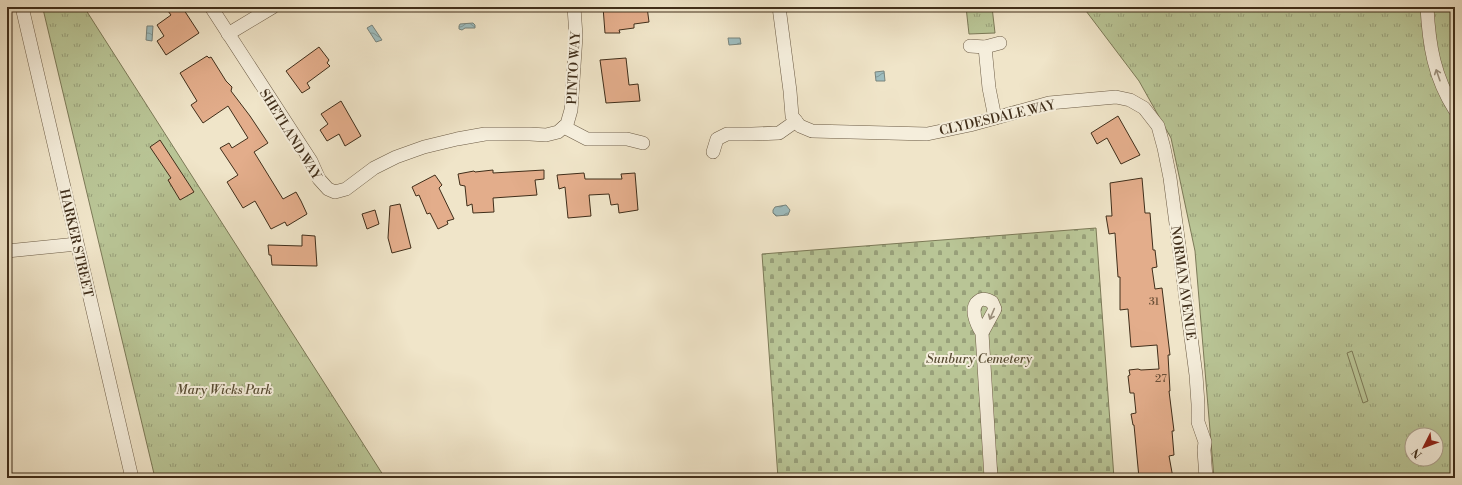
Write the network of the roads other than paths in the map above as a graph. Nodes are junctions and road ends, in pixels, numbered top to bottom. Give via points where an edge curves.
1 (22, 7) edge
2 (211, 7) edge
3 (273, 7) edge
4 (574, 7) edge
5 (779, 7) edge
6 (1427, 7) edge
7 (228, 34) junction
8 (1000, 43) dead end
9 (970, 46) dead end
10 (985, 47) junction
11 (1130, 100) joint
12 (1455, 110) edge
13 (995, 118) junction
14 (796, 121) junction
15 (564, 127) junction
16 (643, 143) dead end
17 (713, 152) dead end
18 (77, 244) junction
19 (7, 251) edge
20 (982, 333) dead end
21 (132, 478) edge
22 (991, 478) edge
23 (1206, 478) edge

1 - 18 street, HARKER STREET
2 - 7 street, SHETLAND WAY
3 - 7 street
4 - 15 street, PINTO WAY via 576,36 573,88 571,110
5 - 14 street via 792,116
12 -> 6 street via 1443,90 1433,59
7 - 15 street, SHETLAND WAY via 311,161 319,179 328,189 335,192 346,189 374,168 424,147 485,134 546,135 558,132
8 - 10 street
9 - 10 street
10 - 13 street
11 - 13 street, CLYDESDALE WAY via 1116,97 1049,103
11 - 23 street, NORMAN AVENUE via 1144,108 1158,126 1164,148 1196,375 1198,422 1205,442
13 - 14 street, CLYDESDALE WAY via 927,134 812,131 800,126
14 - 17 street via 779,132 727,134 717,139
15 - 16 street via 587,139 627,139
18 - 19 street
18 - 21 street, HARKER STREET
20 - 22 street

